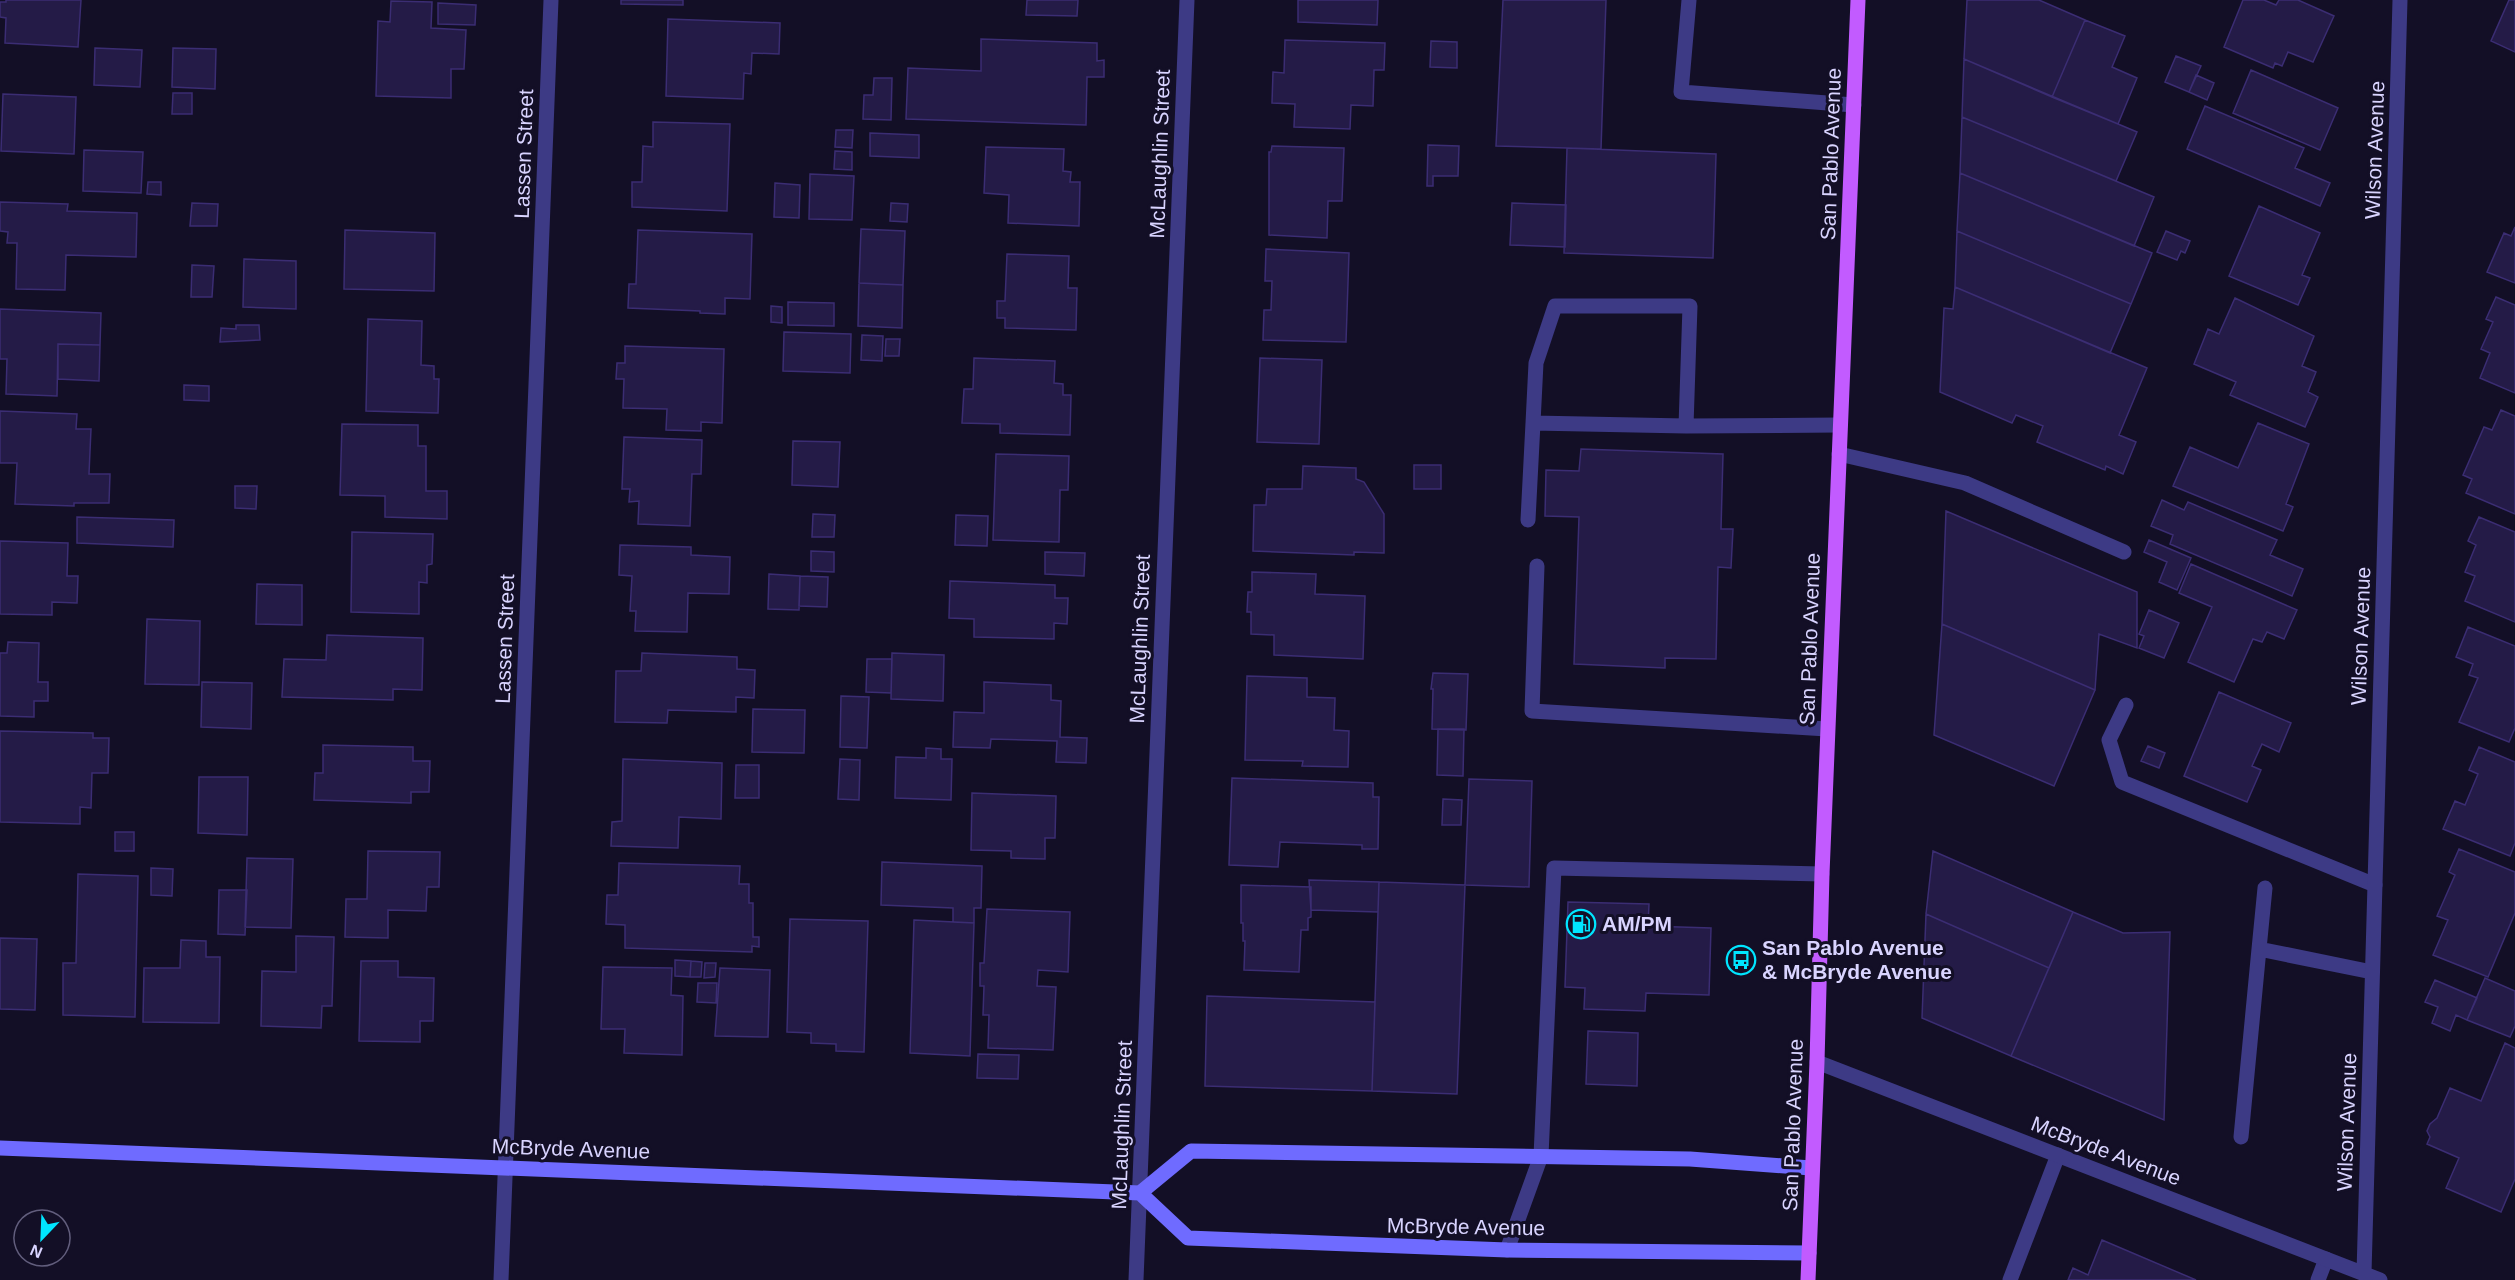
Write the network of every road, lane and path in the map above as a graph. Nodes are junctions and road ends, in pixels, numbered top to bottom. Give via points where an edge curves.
1 (551, 0) edge
2 (1187, 0) edge
3 (1689, 0) edge
4 (1858, 0) edge
5 (2400, 0) edge
6 (1854, 105) junction
7 (1533, 423) junction
8 (1840, 425) junction
9 (1686, 426) junction
10 (1839, 454) junction
11 (1528, 520) dead end
12 (2124, 552) dead end
13 (1537, 566) dead end
14 (2126, 705) dead end
15 (1827, 729) junction
16 (1822, 874) junction
17 (2375, 885) junction
18 (2265, 888) dead end
19 (2259, 949) junction
20 (2372, 972) junction
21 (1817, 1062) junction
22 (2241, 1137) dead end
23 (0, 1148) edge
24 (2058, 1155) junction
25 (1541, 1156) junction
26 (506, 1167) junction
27 (1811, 1168) junction
28 (1140, 1193) junction
29 (1507, 1250) junction
30 (1809, 1253) junction
31 (2326, 1259) junction
32 (2364, 1273) junction
33 (501, 1280) edge
34 (1136, 1280) edge
35 (1808, 1280) edge
36 (2010, 1280) edge
37 (2318, 1280) edge
38 (2380, 1280) edge

1 - 26 street, Lassen Street
2 - 28 street, McLaughlin Street
3 - 6 street via 1682,92
4 - 6 main road, San Pablo Avenue
5 - 17 street, Wilson Avenue
6 - 8 main road, San Pablo Avenue
7 - 9 street
7 - 9 street via 1536,363 1555,306 1690,306
7 - 11 street
8 - 9 street
8 - 10 main road, San Pablo Avenue
10 - 12 street via 1965,483
10 - 15 main road, San Pablo Avenue
13 - 15 street via 1532,711
14 - 17 street via 2109,740 2122,782
15 - 16 main road, San Pablo Avenue
16 - 21 main road, San Pablo Avenue
16 - 25 street via 1554,868
17 - 20 street, Wilson Avenue
18 - 19 street
19 - 20 street
19 - 22 street
20 - 32 street, Wilson Avenue
21 - 24 street, McBryde Avenue
21 - 27 main road, San Pablo Avenue
23 - 26 main road, McBryde Avenue
24 - 31 street, McBryde Avenue
24 - 36 street
25 - 27 main road via 1690,1158
25 - 28 main road via 1191,1151
25 - 29 street
26 - 28 main road, McBryde Avenue
26 - 33 street, Lassen Street
27 - 30 main road, San Pablo Avenue
28 - 29 main road, McBryde Avenue via 1188,1238
28 - 34 street, McLaughlin Street
29 - 30 main road, McBryde Avenue
30 - 35 main road, San Pablo Avenue
31 - 32 street, McBryde Avenue
31 - 37 street
32 - 38 street, McBryde Avenue

